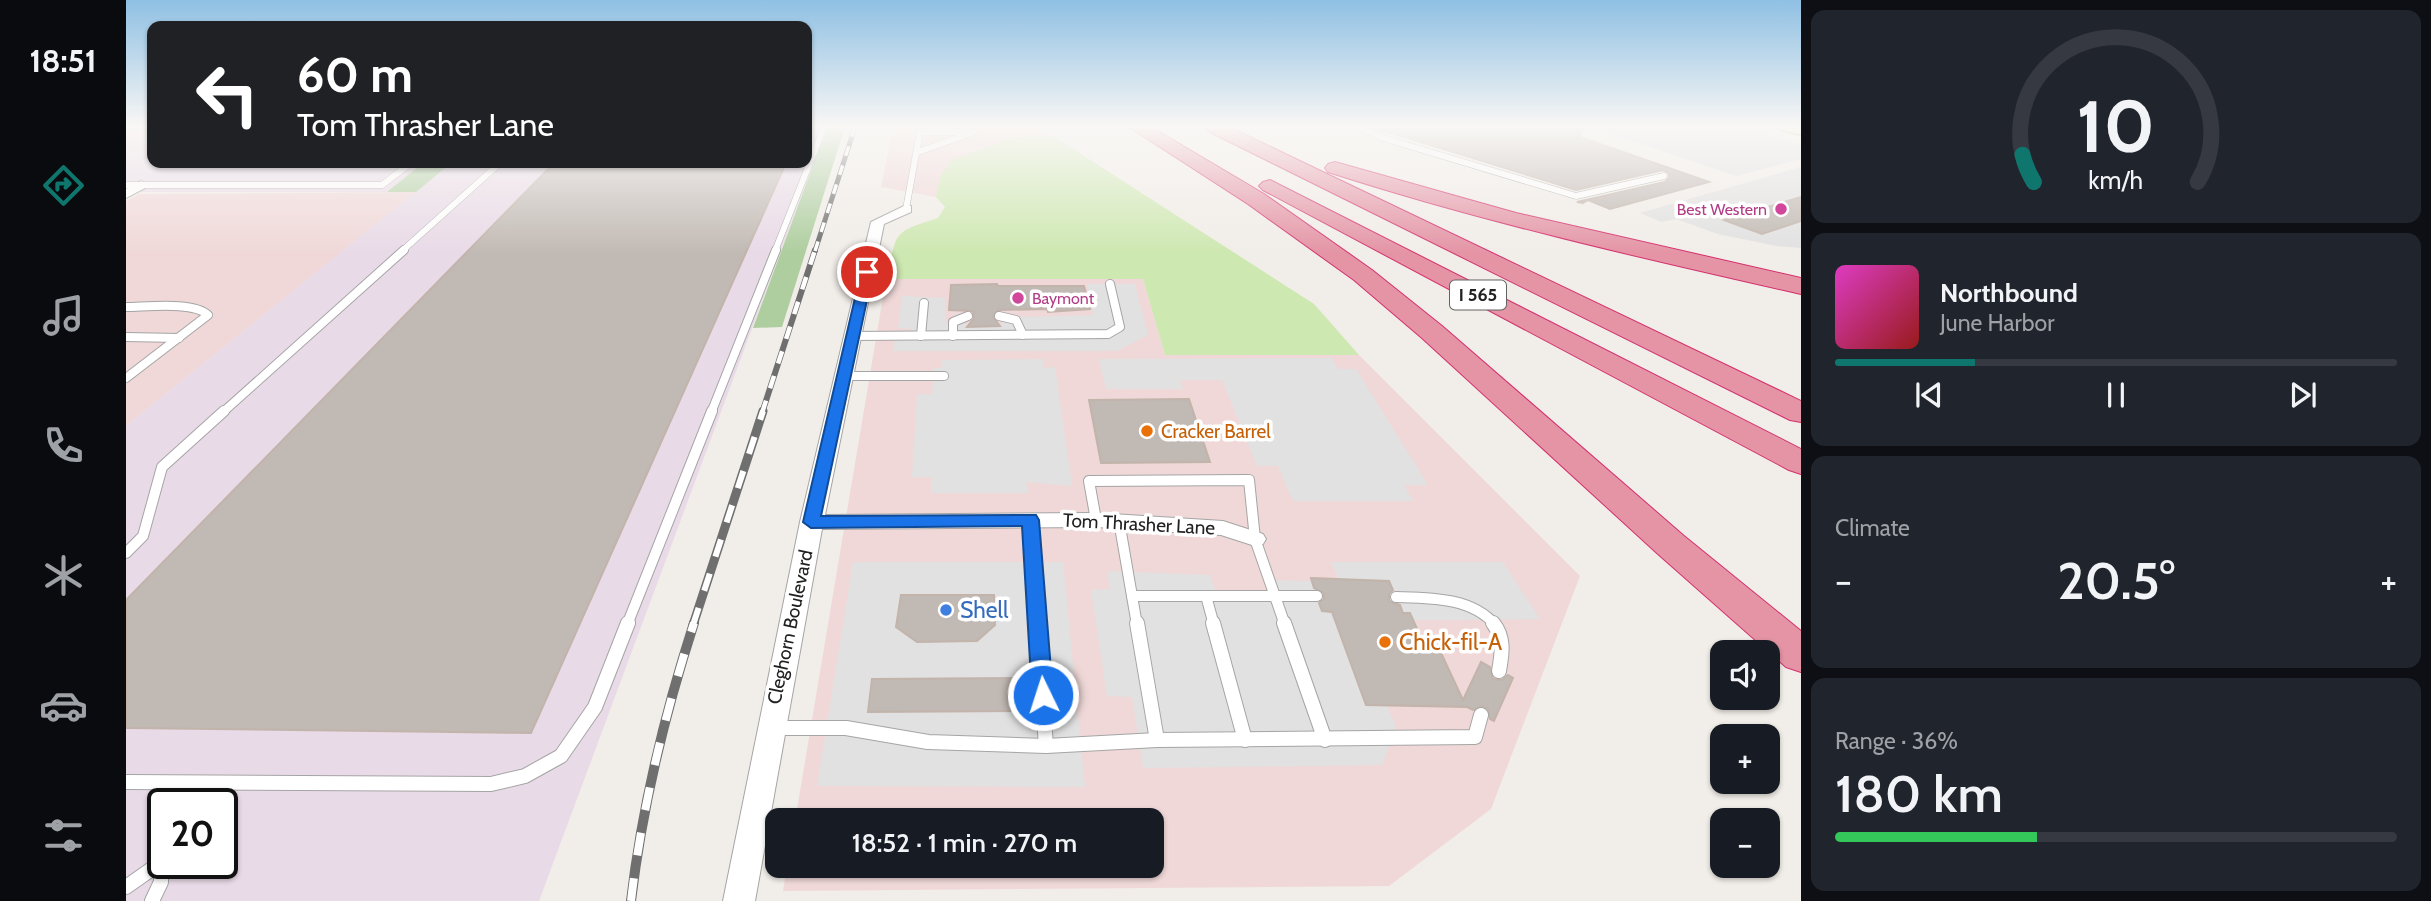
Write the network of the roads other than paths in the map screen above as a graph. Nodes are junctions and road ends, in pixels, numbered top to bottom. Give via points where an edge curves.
1 (403, 169) edge
2 (493, 169) edge
3 (807, 169) edge
4 (914, 169) edge
5 (1205, 169) edge
6 (1237, 169) edge
7 (1300, 169) edge
8 (1339, 169) edge
9 (1486, 169) edge
10 (1664, 176) dead end
11 (126, 185) edge
12 (141, 185) junction
13 (126, 194) edge
14 (906, 209) joint
15 (1110, 284) dead end
16 (1801, 286) edge
17 (924, 303) dead end
18 (126, 307) edge
19 (968, 316) dead end
20 (999, 316) dead end
21 (1023, 335) junction
22 (852, 336) junction
23 (921, 336) junction
24 (953, 336) junction
25 (126, 337) edge
26 (179, 338) junction
27 (844, 376) junction
28 (944, 376) dead end
29 (126, 378) edge
30 (1801, 413) edge
31 (1801, 463) edge
32 (1030, 520) junction
33 (1097, 520) junction
34 (1119, 521) junction
35 (811, 522) junction
36 (1255, 540) junction
37 (1671, 545) junction
38 (126, 553) edge
39 (1132, 596) junction
40 (1206, 596) junction
41 (1275, 596) junction
42 (1317, 596) dead end
43 (1396, 597) dead end
44 (1801, 654) edge
45 (1499, 671) dead end
46 (1801, 678) edge
47 (1481, 715) dead end
48 (769, 728) junction
49 (1157, 740) junction
50 (1245, 740) junction
51 (1325, 740) junction
52 (1046, 746) junction
53 (126, 782) edge
54 (222, 783) junction
55 (218, 788) edge
56 (147, 872) edge
57 (161, 879) edge
58 (126, 887) edge
59 (152, 901) edge
60 (740, 901) edge

1 - 12 lane via 382,185
2 - 38 lane via 162,467 143,536
3 - 54 lane via 595,707 561,756 525,776 491,784
4 - 14 lane
5 - 37 highway via 1307,233 1363,275
6 - 31 highway, I 565
7 - 30 highway, I 565
8 - 16 highway via 1612,245
9 - 10 lane via 1576,196
11 - 12 lane
12 - 13 street
14 - 22 street, Cleghorn Boulevard via 878,222
15 - 21 lane via 1120,327 1108,334
17 - 23 lane
18 - 26 lane via 203,310 208,316
19 - 24 lane via 953,322
20 - 21 lane via 1016,318 1022,323
21 - 24 lane
22 - 23 lane
22 - 27 street, Cleghorn Boulevard
23 - 24 lane
25 - 26 lane
26 - 29 lane
27 - 28 lane
27 - 35 street, Cleghorn Boulevard
32 - 33 street, Tom Thrasher Lane
32 - 35 street, Tom Thrasher Lane
32 - 52 lane
33 - 34 street, Tom Thrasher Lane
33 - 36 lane via 1089,481 1249,480
34 - 36 street, Tom Thrasher Lane via 1223,528
34 - 39 lane
35 - 48 street, Cleghorn Boulevard
36 - 41 lane
37 - 44 highway
37 - 46 highway
39 - 40 lane
39 - 49 lane
40 - 41 lane
40 - 50 lane
41 - 42 lane
41 - 51 lane
43 - 45 lane via 1444,598 1489,617 1505,653
47 - 51 lane via 1475,737
48 - 52 lane via 846,728 928,741
48 - 60 street, Cleghorn Boulevard
49 - 50 lane
49 - 52 lane
50 - 51 lane
53 - 54 lane
54 - 55 lane
56 - 58 lane
57 - 59 lane

